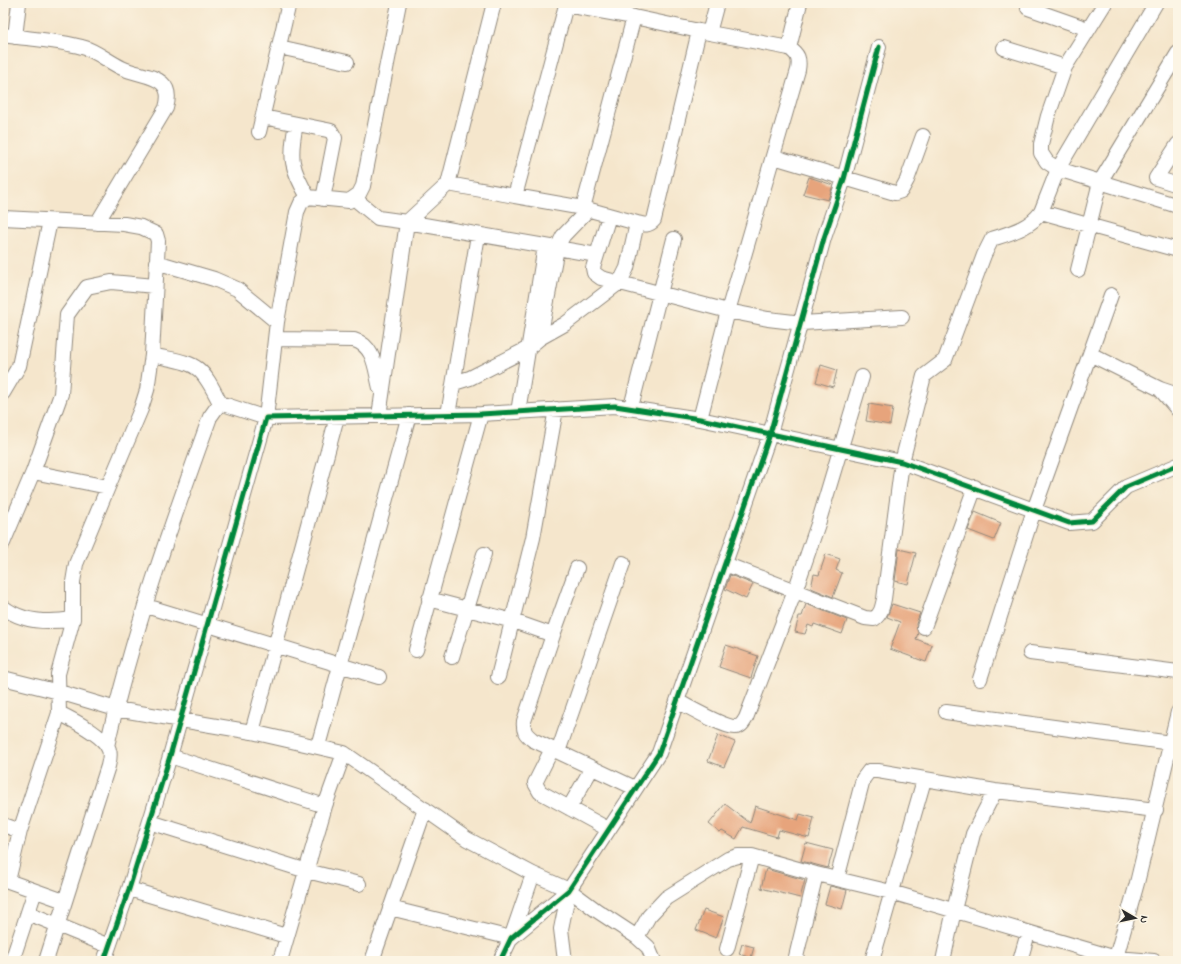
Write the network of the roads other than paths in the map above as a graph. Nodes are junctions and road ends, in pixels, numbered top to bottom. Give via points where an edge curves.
1 (19, 3) edge
2 (289, 3) edge
3 (399, 3) edge
4 (494, 3) edge
5 (717, 3) edge
6 (800, 3) edge
7 (1105, 3) edge
8 (1156, 3) edge
9 (563, 4) edge
10 (604, 8) edge
11 (1028, 8) dead end
12 (634, 17) junction
13 (1088, 29) junction
14 (704, 32) junction
15 (9, 36) edge
16 (279, 47) junction
17 (879, 47) dead end
18 (789, 48) junction
19 (1004, 48) dead end
20 (1178, 53) edge
21 (347, 62) dead end
22 (1065, 67) junction
23 (263, 118) junction
24 (296, 124) junction
25 (259, 132) dead end
26 (923, 136) dead end
27 (1178, 144) edge
28 (774, 157) junction
29 (1058, 169) junction
30 (1156, 178) junction
31 (844, 179) junction
32 (1100, 182) junction
33 (448, 184) junction
34 (1178, 185) edge
35 (515, 196) junction
36 (1145, 196) junction
37 (308, 197) junction
38 (323, 199) junction
39 (355, 199) junction
40 (1178, 206) edge
41 (586, 209) junction
42 (1042, 212) junction
43 (609, 216) junction
44 (3, 218) edge
45 (50, 221) junction
46 (407, 222) junction
47 (97, 223) junction
48 (637, 223) junction
49 (1088, 226) junction
50 (478, 235) junction
51 (674, 240) dead end
52 (551, 247) junction
53 (1178, 250) edge
54 (597, 255) junction
55 (156, 262) junction
56 (1078, 270) dead end
57 (620, 282) junction
58 (155, 286) junction
59 (660, 292) junction
60 (1111, 294) dead end
61 (728, 311) junction
62 (902, 317) dead end
63 (277, 322) junction
64 (802, 323) junction
65 (540, 338) junction
66 (275, 339) junction
67 (527, 349) junction
68 (1090, 354) junction
69 (152, 355) junction
70 (862, 378) dead end
71 (454, 383) junction
72 (1160, 389) junction
73 (3, 394) edge
74 (381, 394) junction
75 (1178, 395) edge
76 (220, 403) junction
77 (631, 407) junction
78 (556, 409) junction
79 (1178, 410) edge
80 (518, 412) junction
81 (481, 414) junction
82 (409, 415) junction
83 (448, 415) junction
84 (378, 416) junction
85 (337, 417) junction
86 (266, 418) junction
87 (700, 419) junction
88 (770, 434) junction
89 (840, 449) junction
90 (902, 462) junction
91 (1178, 465) edge
92 (33, 472) junction
93 (108, 487) junction
94 (975, 487) junction
95 (1034, 510) junction
96 (3, 543) edge
97 (484, 554) dead end
98 (623, 563) dead end
99 (724, 564) junction
100 (577, 568) dead end
101 (795, 590) junction
102 (429, 599) junction
103 (146, 606) junction
104 (3, 607) edge
105 (468, 609) junction
106 (73, 619) junction
107 (513, 622) junction
108 (209, 623) junction
109 (924, 627) dead end
110 (553, 635) junction
111 (275, 644) junction
112 (416, 650) dead end
113 (1030, 653) dead end
114 (452, 657) dead end
115 (341, 665) junction
116 (1178, 672) edge
117 (379, 677) dead end
118 (498, 677) dead end
119 (3, 678) edge
120 (980, 679) dead end
121 (59, 692) junction
122 (677, 701) junction
123 (116, 709) junction
124 (59, 712) junction
125 (946, 712) dead end
126 (1178, 712) edge
127 (181, 720) junction
128 (252, 732) junction
129 (1171, 743) junction
130 (107, 746) junction
131 (318, 746) junction
132 (555, 750) junction
133 (344, 754) junction
134 (170, 756) junction
135 (592, 768) junction
136 (924, 780) junction
137 (635, 788) junction
138 (994, 791) junction
139 (325, 806) junction
140 (569, 808) junction
141 (425, 809) junction
142 (1156, 810) junction
143 (150, 822) junction
144 (3, 825) edge
145 (608, 829) junction
146 (20, 831) junction
147 (752, 856) junction
148 (307, 871) junction
149 (533, 874) junction
150 (816, 874) junction
151 (837, 879) junction
152 (6, 880) edge
153 (359, 884) dead end
154 (129, 889) junction
155 (569, 890) junction
156 (35, 891) junction
157 (891, 892) junction
158 (64, 901) junction
159 (390, 908) junction
160 (954, 910) junction
161 (28, 913) junction
162 (56, 925) junction
163 (1028, 933) junction
164 (286, 936) junction
165 (637, 937) junction
166 (511, 938) junction
167 (109, 946) junction
168 (727, 949) dead end
169 (1115, 959) edge
170 (563, 960) edge
171 (12, 961) edge
172 (46, 961) edge
173 (106, 961) edge
174 (280, 961) edge
175 (372, 961) edge
176 (500, 961) edge
177 (654, 961) edge
178 (795, 961) edge
179 (872, 961) edge
180 (944, 961) edge
181 (1020, 961) edge
182 (1154, 961) edge

1 - 15 street
2 - 16 street
3 - 39 street via 363,186
4 - 33 street
5 - 14 street
6 - 18 street
7 - 13 street
8 - 29 street
9 - 10 street
9 - 35 street
10 - 12 street
11 - 13 street
12 - 14 street
12 - 41 street
13 - 22 street
14 - 18 street
14 - 48 street via 654,220 646,225
15 - 47 street via 83,47 124,69 162,82 168,92 166,108
16 - 21 street
16 - 23 street
17 - 31 street
18 - 28 street via 800,60
19 - 22 street
20 - 32 street
22 - 29 street via 1041,144 1044,158
23 - 24 street
23 - 25 street
24 - 37 street via 291,146 293,164 295,174
24 - 38 street via 328,130 334,134
26 - 31 street via 901,190 895,193
27 - 30 street
28 - 31 street
28 - 61 street
29 - 32 street
29 - 42 street
30 - 34 street
30 - 36 street
31 - 64 street via 824,238
32 - 36 street
32 - 49 street
33 - 35 street
33 - 46 street
35 - 41 street
36 - 40 street
37 - 38 street
37 - 63 street via 297,212
38 - 39 street
39 - 46 street via 378,218
41 - 43 street
41 - 52 street
42 - 49 street
42 - 90 street via 1028,224 992,239 946,360 924,376
43 - 48 street
43 - 54 street
44 - 45 street
45 - 47 street
45 - 73 street via 19,366
46 - 50 street
46 - 74 street
47 - 55 street via 141,227 156,234
48 - 57 street via 627,268
49 - 53 street
49 - 56 street
50 - 52 street
50 - 71 street
51 - 59 street
52 - 54 street
52 - 65 street
52 - 67 street
54 - 57 street via 593,268 596,276
55 - 58 street
55 - 63 street via 214,279 237,289
57 - 59 street
57 - 65 street via 565,324
58 - 69 street
58 - 92 street via 111,282 87,287 67,315 61,394
59 - 61 street
59 - 77 street
60 - 68 street
61 - 64 street
61 - 87 street
62 - 64 street
63 - 66 street
64 - 88 street
65 - 67 street
66 - 74 street via 354,340 362,343 372,357
66 - 86 street
67 - 71 street via 470,378
67 - 80 street
68 - 72 street
68 - 95 street
69 - 76 street via 200,368
69 - 93 street via 142,409
70 - 89 street
71 - 83 street
72 - 75 street
72 - 79 street
74 - 84 street
76 - 86 street
76 - 103 street via 210,417 160,556
77 - 78 street
77 - 87 street
78 - 80 street
78 - 107 street via 533,538
80 - 81 street
81 - 83 street
81 - 102 street
82 - 83 street
82 - 84 street
82 - 115 street
84 - 85 street
85 - 86 street
85 - 111 street
86 - 108 street
87 - 88 street
88 - 89 street
88 - 99 street
89 - 90 street
89 - 101 street
90 - 94 street
90 - 101 street via 884,599 882,611 878,616 874,619 865,618
91 - 95 street via 1126,488 1092,521 1069,523
92 - 93 street
92 - 96 street
93 - 106 street via 76,564 73,582
94 - 95 street
94 - 109 street
95 - 120 street
97 - 105 street
98 - 132 street
99 - 101 street
99 - 122 street
100 - 110 street
101 - 122 street via 743,724 727,726
102 - 105 street
102 - 112 street
103 - 108 street
103 - 123 street
104 - 106 street via 39,622 52,623
105 - 107 street
105 - 114 street
106 - 121 street via 58,674
107 - 110 street
107 - 118 street
108 - 111 street
108 - 127 street
110 - 132 street via 523,729 533,740
111 - 115 street
111 - 128 street
113 - 116 street
115 - 117 street
115 - 131 street
119 - 121 street
121 - 123 street
121 - 124 street
122 - 137 street via 659,753
123 - 127 street
123 - 130 street
124 - 130 street via 94,734
124 - 146 street
125 - 129 street
126 - 129 street
127 - 128 street
127 - 134 street
128 - 131 street
129 - 142 street
130 - 158 street via 110,751 108,766
131 - 133 street
132 - 135 street
132 - 140 street via 536,779 537,787 540,792
133 - 139 street
133 - 141 street
134 - 139 street
134 - 143 street
135 - 137 street
135 - 140 street
136 - 138 street
136 - 151 street via 878,771 869,771 865,774
136 - 157 street
137 - 145 street
138 - 142 street
138 - 160 street via 973,834
139 - 148 street
140 - 145 street
141 - 149 street via 467,838
141 - 159 street
142 - 169 street via 1138,883
143 - 148 street
143 - 154 street
144 - 146 street
145 - 155 street
146 - 152 street
147 - 150 street
147 - 165 street via 738,856 728,860 666,898 649,916
147 - 168 street
148 - 153 street
148 - 164 street
149 - 155 street
149 - 166 street
150 - 151 street
150 - 178 street
151 - 157 street
152 - 156 street
154 - 164 street
154 - 167 street
155 - 165 street
155 - 166 street
155 - 170 street via 561,929
156 - 158 street
156 - 161 street
157 - 160 street
157 - 179 street
158 - 162 street
159 - 166 street
159 - 175 street
160 - 163 street
160 - 180 street
161 - 162 street
161 - 171 street
162 - 167 street
162 - 172 street
163 - 169 street
163 - 181 street
164 - 174 street
165 - 177 street via 648,947
166 - 176 street
167 - 173 street
169 - 182 street

